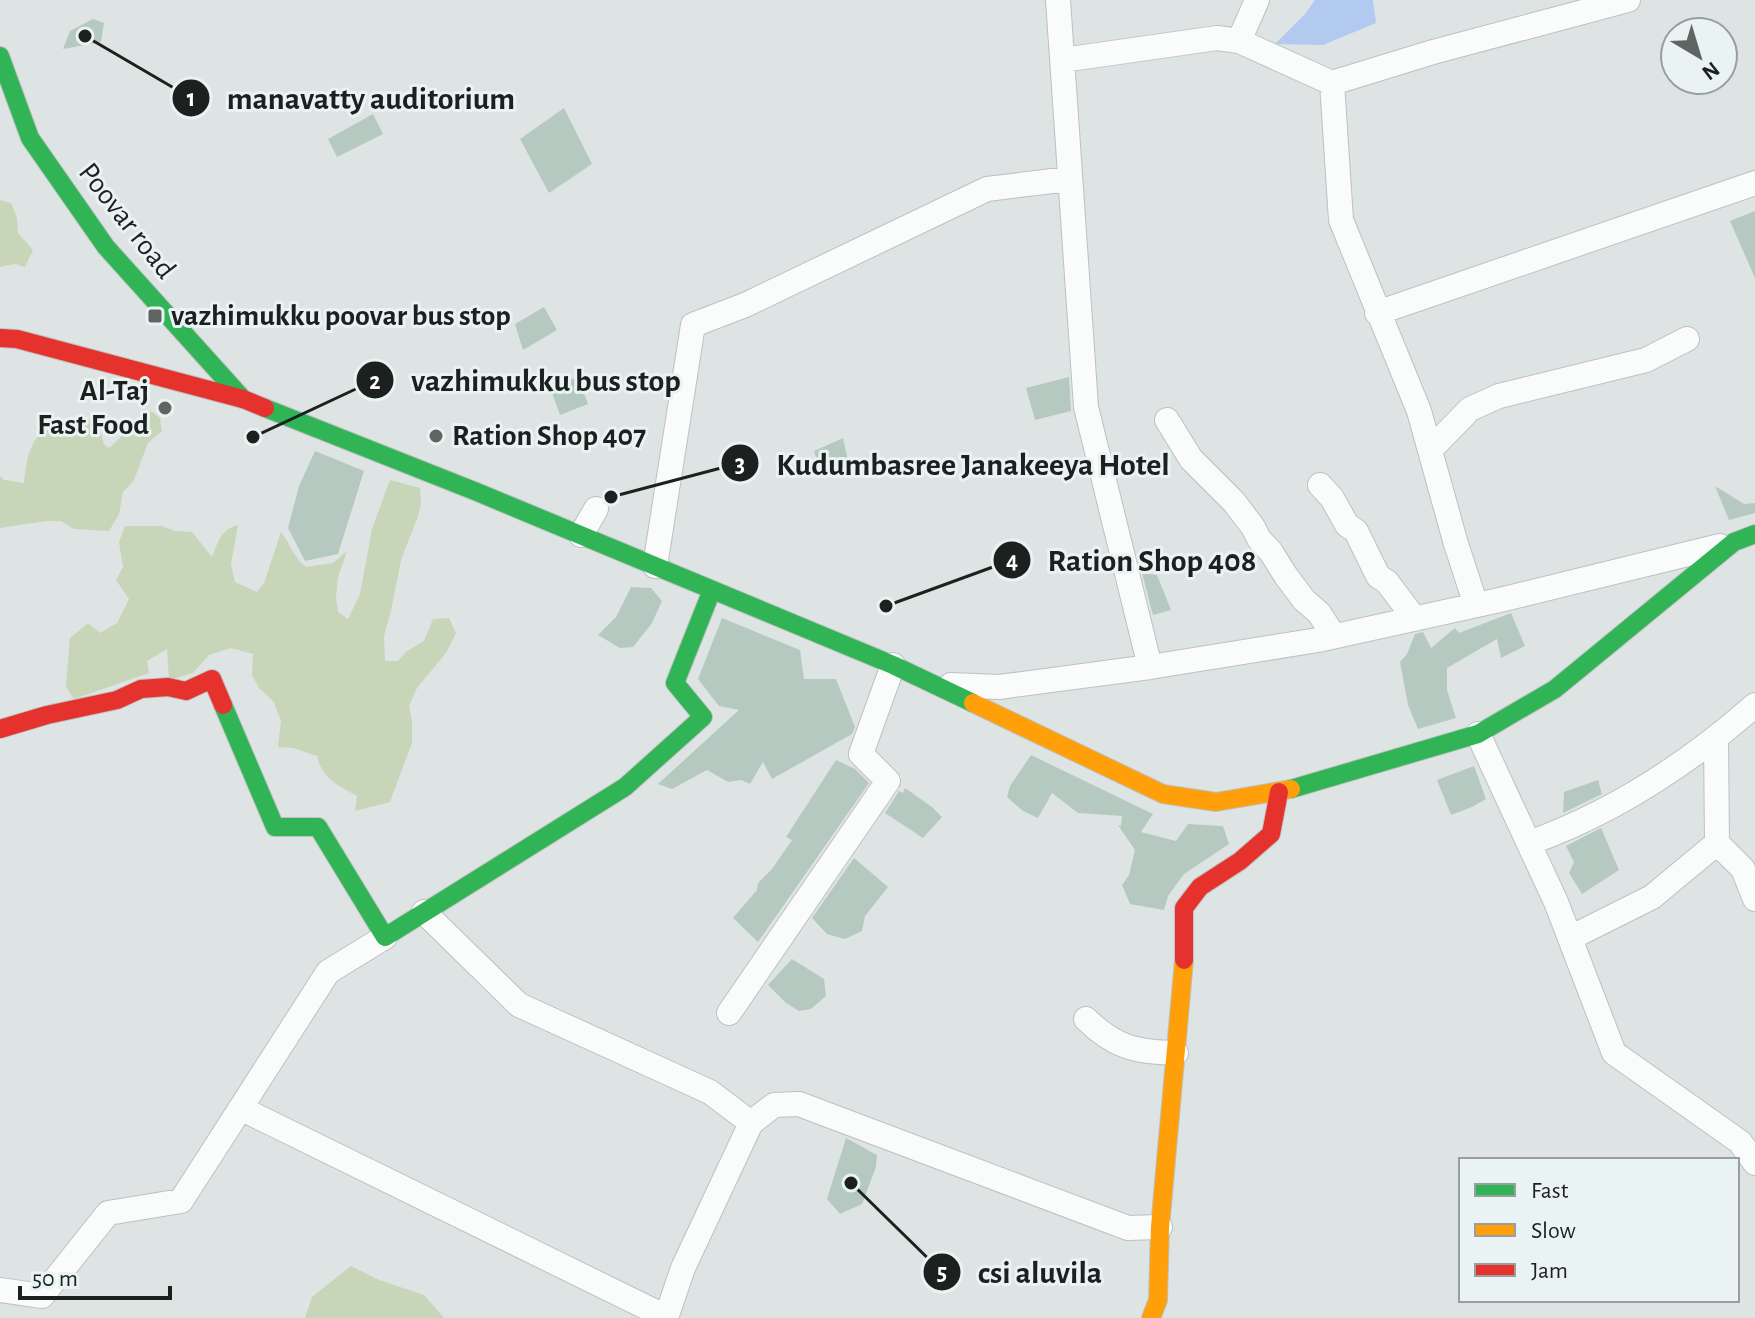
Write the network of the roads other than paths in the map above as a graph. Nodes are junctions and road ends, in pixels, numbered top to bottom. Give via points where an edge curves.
1 (1058, 0) edge
2 (1257, 0) edge
3 (1628, 0) edge
4 (1239, 41) junction
5 (0, 56) edge
6 (1063, 60) junction
7 (1332, 83) junction
8 (1069, 179) junction
9 (1755, 183) edge
10 (1377, 313) junction
11 (0, 338) edge
12 (1687, 339) dead end
13 (243, 399) junction
14 (1167, 420) dead end
15 (1430, 450) junction
16 (1320, 485) dead end
17 (596, 509) dead end
18 (581, 535) junction
19 (1744, 538) edge
20 (655, 566) junction
21 (712, 590) junction
22 (1476, 605) junction
23 (1415, 619) junction
24 (1334, 636) junction
25 (893, 665) junction
26 (1150, 667) junction
27 (935, 684) junction
28 (1755, 705) edge
29 (0, 729) edge
30 (1478, 734) junction
31 (1716, 739) junction
32 (1279, 792) junction
33 (1529, 843) junction
34 (1717, 843) junction
35 (1755, 899) edge
36 (424, 912) junction
37 (385, 937) junction
38 (1570, 938) junction
39 (729, 1013) dead end
40 (1086, 1019) dead end
41 (1176, 1053) junction
42 (242, 1109) junction
43 (751, 1123) junction
44 (1748, 1132) edge
45 (1755, 1163) edge
46 (1160, 1227) junction
47 (0, 1290) edge
48 (666, 1318) edge
49 (1151, 1318) edge

1 - 6 street
2 - 4 street
3 - 7 street
4 - 6 street via 1217,38
4 - 7 street
5 - 13 main road, Poovar road via 30,138 106,247
6 - 8 street
7 - 10 street via 1341,220
8 - 20 street via 987,189 693,325
8 - 26 street via 1086,407
9 - 10 street
10 - 15 street
11 - 13 main road
12 - 15 street via 1646,360 1499,396 1470,409
13 - 18 main road
14 - 24 street via 1191,459 1234,502
15 - 22 street
16 - 23 street via 1356,531 1378,576
17 - 18 street
18 - 20 main road
19 - 22 street
19 - 30 main road via 1555,689
20 - 21 main road
21 - 25 main road
21 - 36 main road via 675,683 703,717 625,787
22 - 23 street
23 - 24 street
24 - 26 street
25 - 27 main road
25 - 39 street via 861,754 888,781
26 - 27 street via 999,687
27 - 32 main road via 1163,794 1216,802
28 - 31 street
29 - 37 main road via 117,700 141,689 186,691 212,679 275,827 318,827
30 - 32 main road
30 - 33 street
31 - 33 street via 1610,809
31 - 34 street
32 - 41 main road via 1271,834 1200,887 1184,908
33 - 38 street
34 - 35 street via 1743,869
34 - 38 street via 1652,897
36 - 37 main road
36 - 43 street via 519,1005 710,1092
37 - 42 street via 328,972
38 - 44 street via 1614,1053
40 - 41 street via 1100,1033 1140,1052
41 - 46 main road
42 - 47 street via 181,1201 108,1213 42,1296
42 - 48 street
43 - 46 street via 774,1105 799,1104 1128,1228
43 - 48 street via 683,1268
44 - 45 street
46 - 49 main road via 1158,1300

